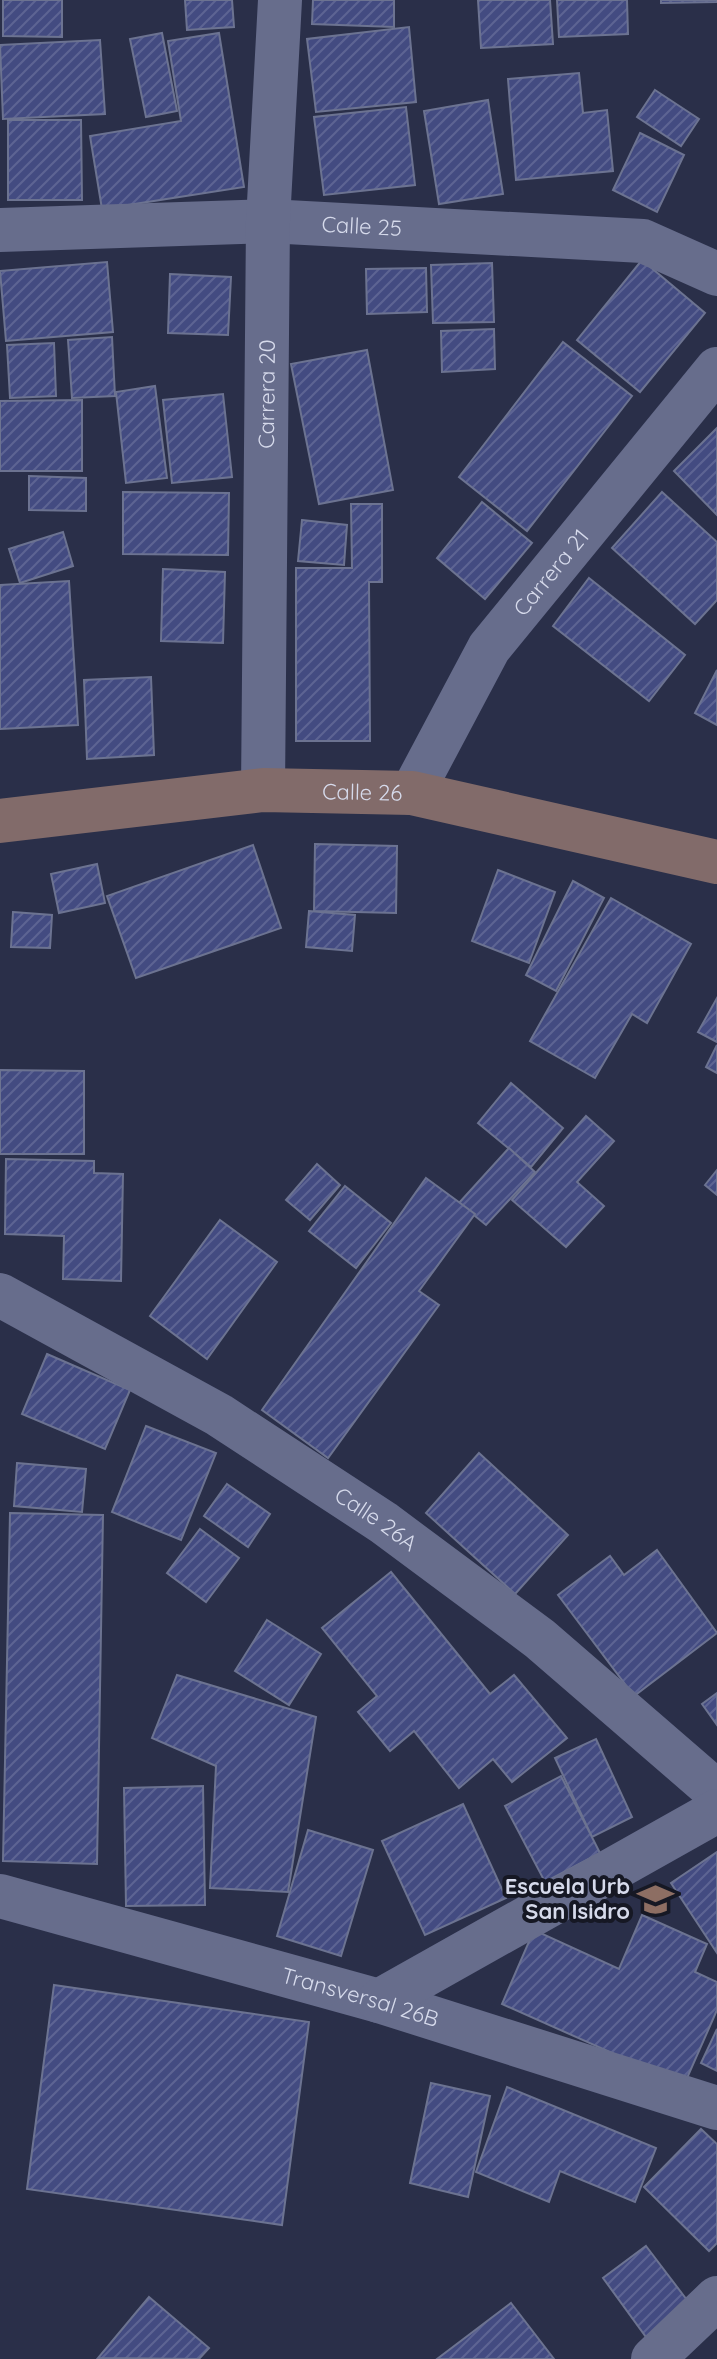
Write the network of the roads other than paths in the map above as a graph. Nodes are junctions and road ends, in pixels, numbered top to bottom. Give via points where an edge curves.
1 (280, 0) edge
2 (268, 221) junction
3 (0, 230) edge
4 (717, 274) edge
5 (717, 369) edge
6 (263, 790) junction
7 (412, 793) junction
8 (0, 821) edge
9 (717, 862) edge
10 (0, 1295) edge
11 (717, 1792) edge
12 (717, 1811) edge
13 (0, 1896) edge
14 (379, 2001) junction
15 (717, 2108) edge
16 (717, 2298) edge
17 (653, 2359) edge

1 - 2 street, Carrera 20
2 - 3 street, Calle 25
2 - 4 street, Calle 25 via 643,241
2 - 6 street, Carrera 20
5 - 7 street, Carrera 21 via 489,648
6 - 7 main road, Calle 26
6 - 8 main road, Calle 26
7 - 9 main road, Calle 26
10 - 11 street, Calle 26A via 219,1415 384,1523 540,1639
12 - 14 street
13 - 14 street, Transversal 26B
14 - 15 street, Transversal 26B
16 - 17 street

